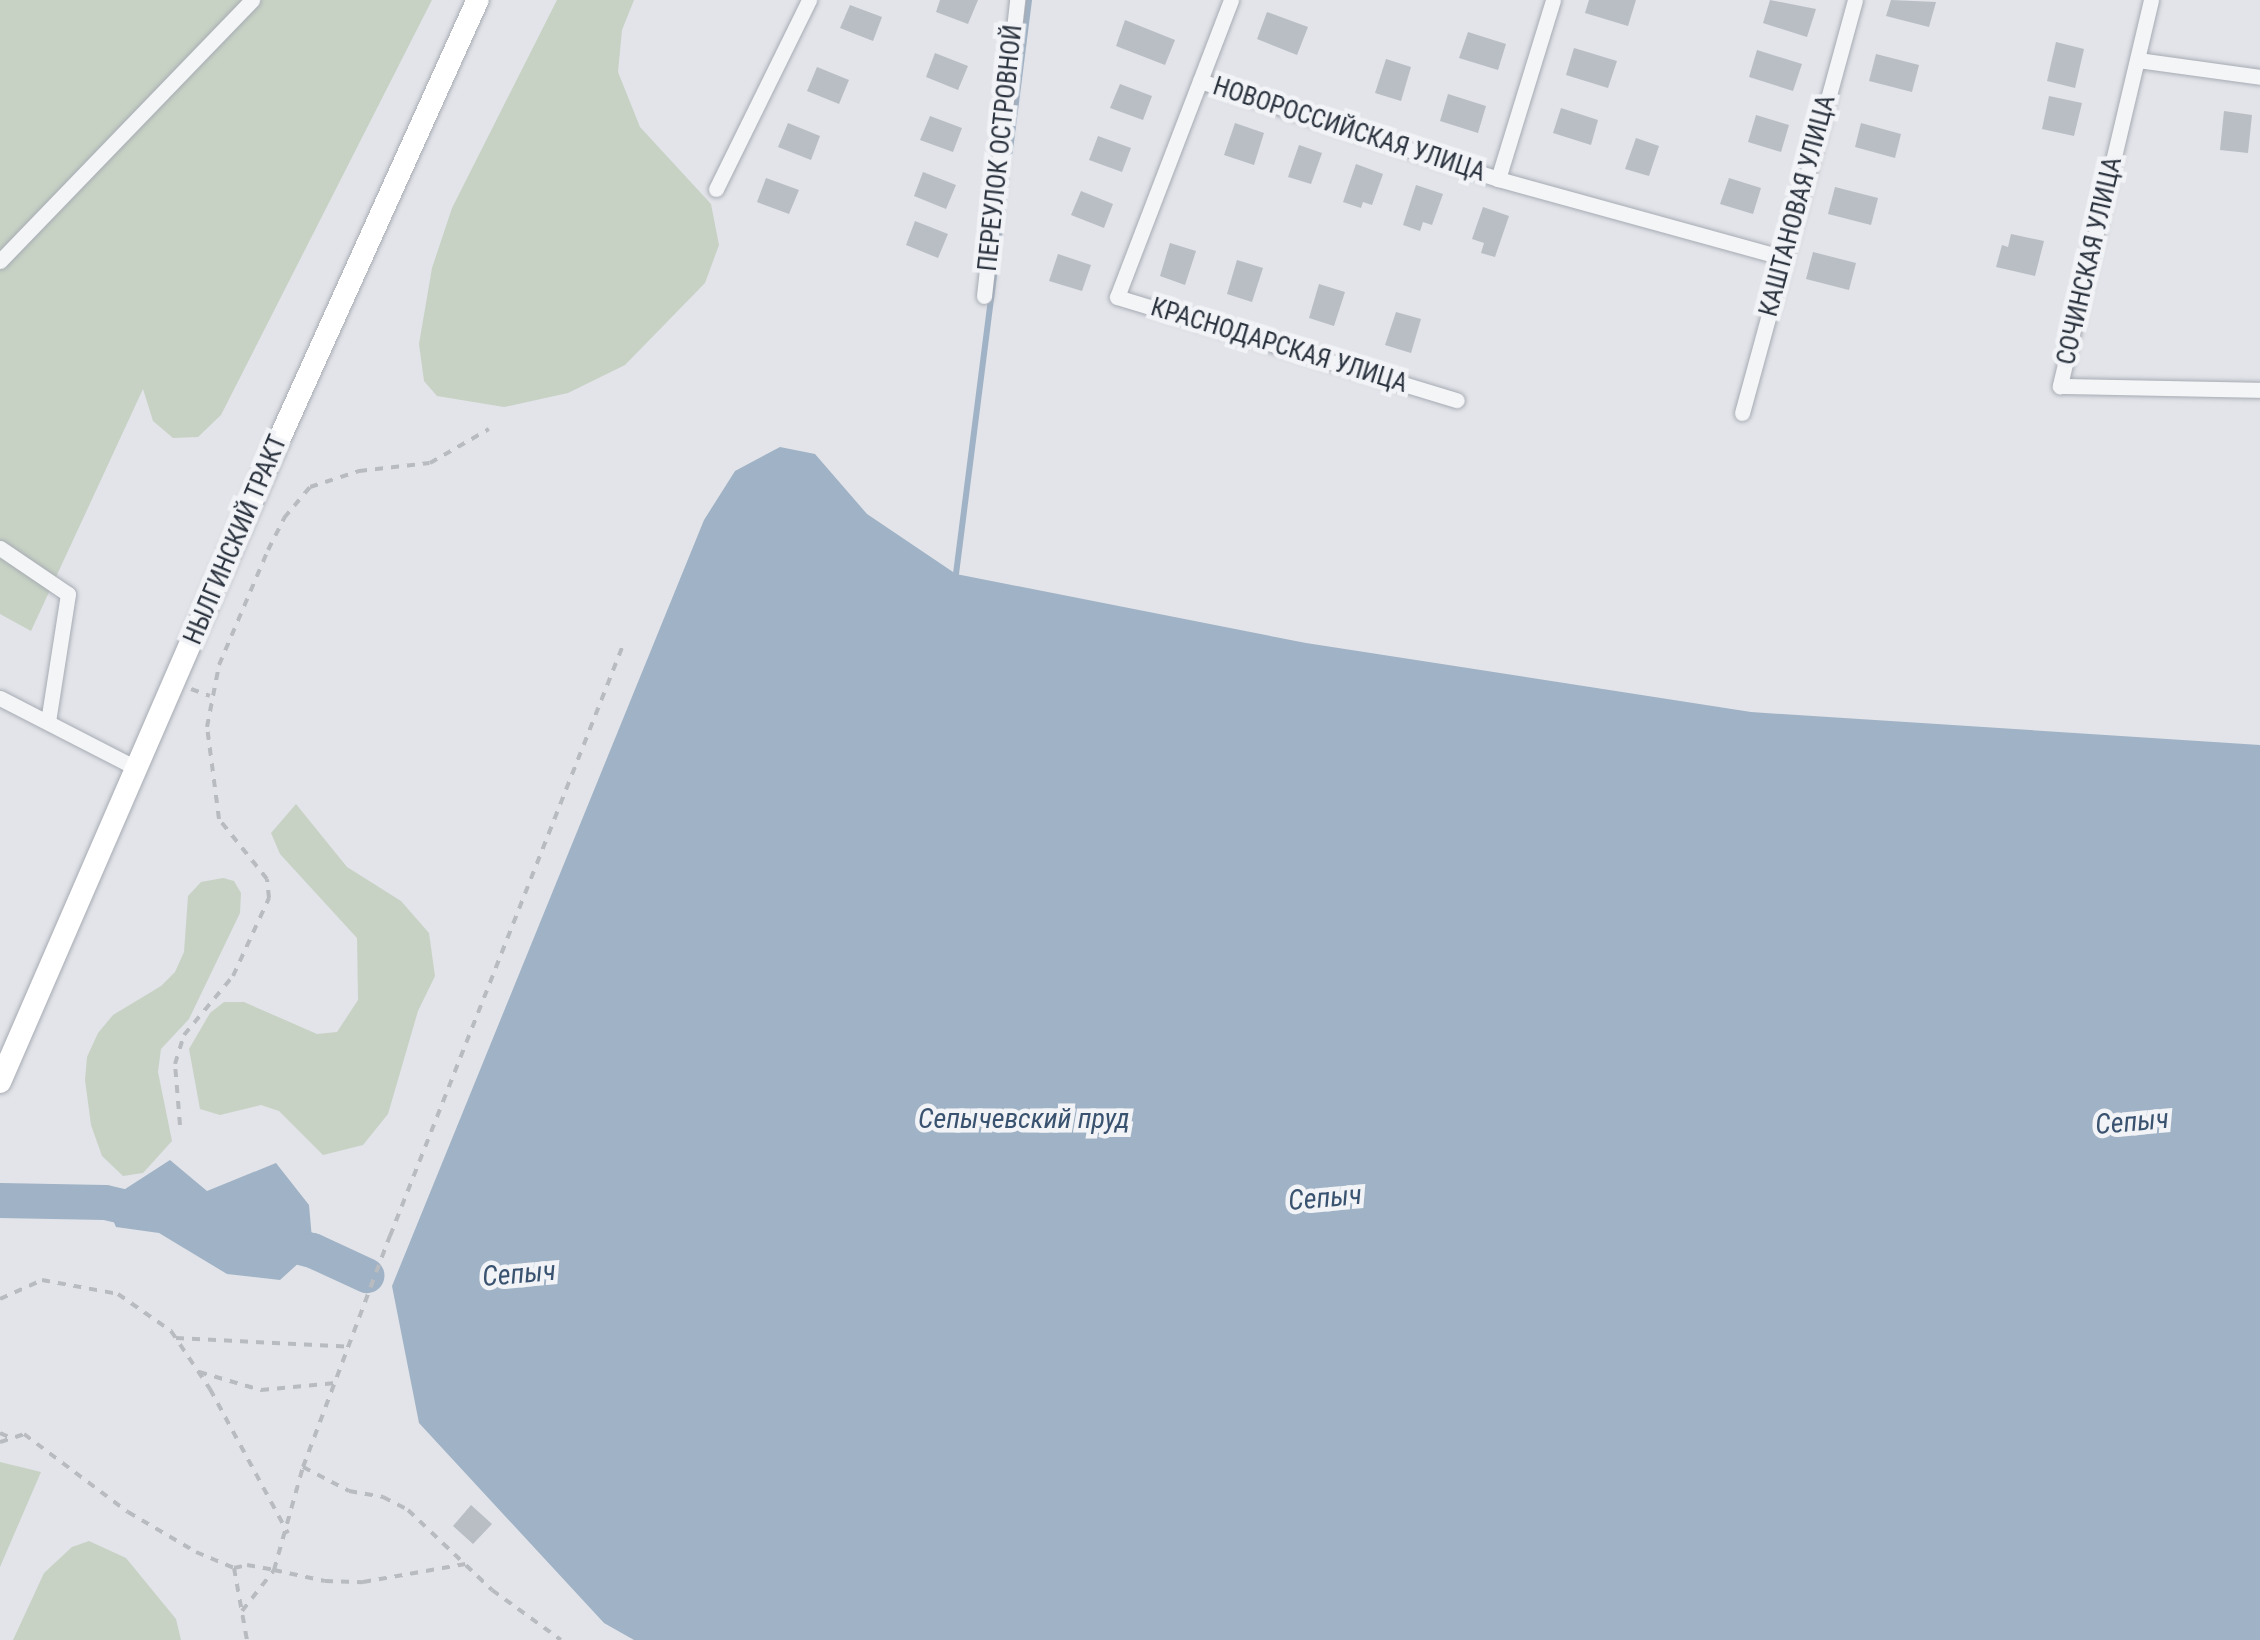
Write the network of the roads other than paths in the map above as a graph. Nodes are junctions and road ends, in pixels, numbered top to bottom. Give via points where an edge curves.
1 (252, 0) edge
2 (478, 0) edge
3 (809, 0) edge
4 (1018, 0) edge
5 (1231, 0) edge
6 (1553, 0) edge
7 (1855, 0) edge
8 (2151, 0) edge
9 (2138, 60) junction
10 (2260, 78) edge
11 (1200, 81) junction
12 (1498, 179) junction
13 (716, 188) dead end
14 (1784, 258) junction
15 (0, 260) edge
16 (984, 296) dead end
17 (2260, 390) edge
18 (1457, 400) dead end
19 (1742, 413) dead end
20 (0, 548) edge
21 (0, 698) edge
22 (48, 722) junction
23 (138, 770) junction
24 (0, 1082) edge

1 - 15 street
2 - 23 main road, НЫЛГИНСКИЙ ТРАКТ
3 - 13 street
4 - 16 street, ПЕРЕУЛОК ОСТРОВНОЙ
5 - 11 street, КРАСНОДАРСКАЯ УЛИЦА
6 - 12 street, НОВОРОССИЙСКАЯ УЛИЦА
7 - 14 street, КАШТАНОВАЯ УЛИЦА
8 - 9 street, СОЧИНСКАЯ УЛИЦА
9 - 10 street
9 - 17 street, СОЧИНСКАЯ УЛИЦА via 2060,386
11 - 12 street, НОВОРОССИЙСКАЯ УЛИЦА
11 - 18 street, КРАСНОДАРСКАЯ УЛИЦА via 1118,297
12 - 14 street, НОВОРОССИЙСКАЯ УЛИЦА
14 - 19 street, КАШТАНОВАЯ УЛИЦА
20 - 22 street via 68,594
21 - 22 street
22 - 23 street
23 - 24 main road, НЫЛГИНСКИЙ ТРАКТ

